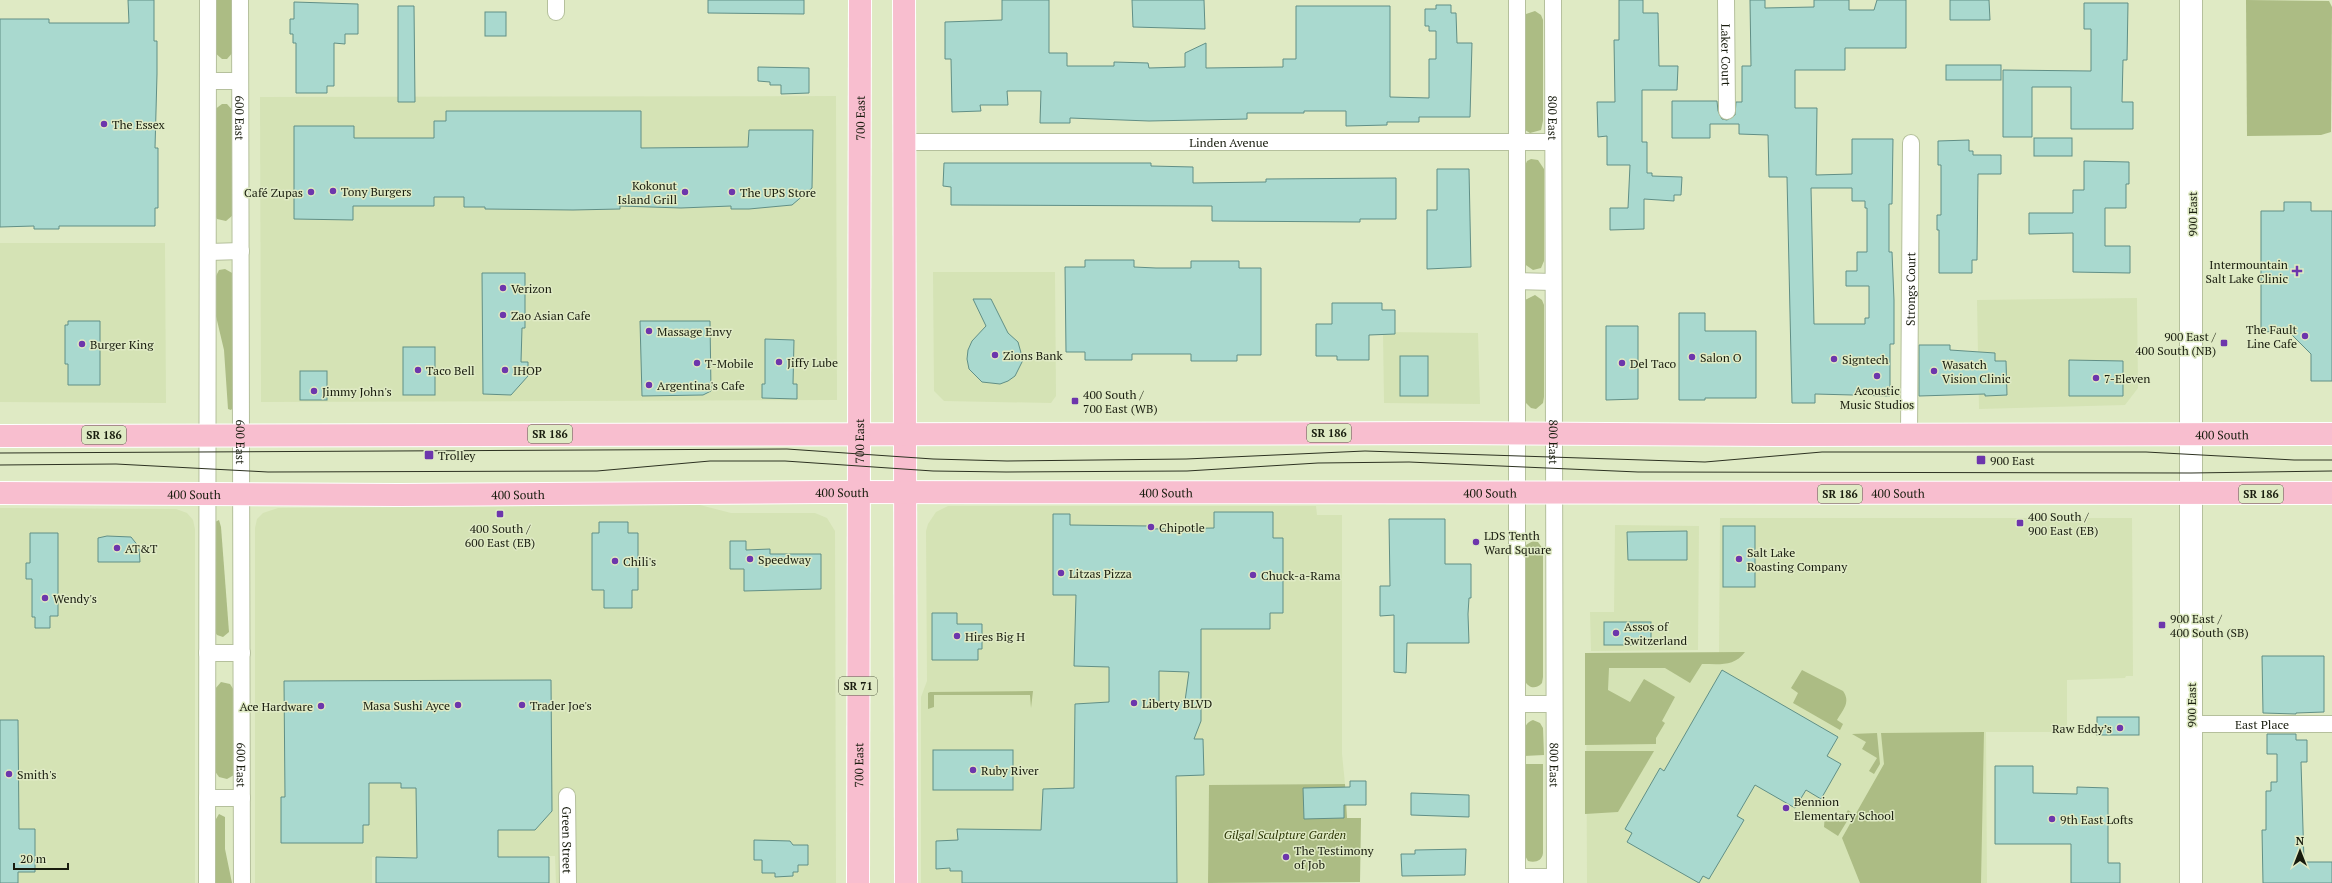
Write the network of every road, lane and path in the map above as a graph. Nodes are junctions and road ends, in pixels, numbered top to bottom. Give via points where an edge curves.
1 (208, 0) edge
2 (240, 0) edge
3 (860, 0) edge
4 (904, 0) edge
5 (1517, 0) edge
6 (1553, 0) edge
7 (1726, 0) edge
8 (2191, 0) edge
9 (208, 81) junction
10 (240, 81) junction
11 (1727, 111) dead end
12 (904, 142) junction
13 (1517, 142) junction
14 (1553, 142) junction
15 (1912, 143) dead end
16 (208, 252) junction
17 (241, 252) junction
18 (1517, 281) junction
19 (1553, 282) junction
20 (858, 433) junction
21 (1517, 433) junction
22 (906, 434) junction
23 (1553, 434) junction
24 (2332, 434) edge
25 (208, 435) junction
26 (242, 435) junction
27 (1909, 435) junction
28 (2192, 435) junction
29 (0, 436) edge
30 (858, 492) junction
31 (906, 492) junction
32 (1516, 492) junction
33 (1554, 492) junction
34 (0, 493) edge
35 (2332, 493) edge
36 (207, 494) junction
37 (2191, 494) junction
38 (241, 495) junction
39 (207, 653) junction
40 (242, 653) junction
41 (1517, 704) junction
42 (1554, 704) junction
43 (2191, 724) junction
44 (2332, 724) edge
45 (567, 796) dead end
46 (207, 798) junction
47 (242, 798) junction
48 (1517, 880) edge
49 (1555, 880) edge
50 (207, 883) edge
51 (242, 883) edge
52 (568, 883) edge
53 (858, 883) edge
54 (906, 883) edge
55 (2191, 883) edge

1 - 9 street
2 - 10 street, 600 East
3 - 20 main road, 700 East
4 - 12 main road
5 - 13 street
6 - 14 street, 800 East
7 - 11 street, Laker Court
8 - 28 street, 900 East
9 - 10 street
9 - 16 street
10 - 17 street, 600 East
12 - 13 street, Linden Avenue
12 - 22 main road
13 - 14 street, Linden Avenue
13 - 18 street
14 - 19 street, 800 East
15 - 27 street, Strongs Court
16 - 17 street
16 - 25 street
17 - 26 street, 600 East
18 - 19 street
18 - 21 street
19 - 23 street, 800 East
20 - 22 main road, 400 South / SR 186
20 - 26 main road, 400 South / SR 186
20 - 30 main road, 700 East / SR 71
21 - 22 main road, 400 South / SR 186
21 - 23 main road, 400 South / SR 186
21 - 32 street
22 - 31 main road
23 - 27 main road, 400 South / SR 186
23 - 33 street, 800 East
24 - 28 main road, 400 South / SR 186
25 - 26 main road, 400 South / SR 186
25 - 29 main road, 400 South / SR 186
25 - 36 street
26 - 38 street, 600 East
27 - 28 main road, 400 South / SR 186
28 - 37 street, 900 East
30 - 31 main road, 400 South / SR 186
30 - 38 main road, 400 South / SR 186
30 - 53 main road, 700 East / SR 71
31 - 32 main road, 400 South / SR 186
31 - 54 main road
32 - 33 main road, 400 South / SR 186
32 - 41 street
33 - 37 main road, 400 South / SR 186
33 - 42 street, 800 East
34 - 36 main road, 400 South / SR 186
35 - 37 main road, 400 South / SR 186
36 - 38 main road, 400 South / SR 186
36 - 39 street
37 - 43 street, 900 East
38 - 40 street, 600 East
39 - 40 street
39 - 46 street
40 - 47 street, 600 East
41 - 42 street
41 - 48 street
42 - 49 street, 800 East
43 - 44 street, East Place
43 - 55 street, 900 East
45 - 52 street, Green Street
46 - 47 street
46 - 50 street
47 - 51 street, 600 East
48 - 49 street

